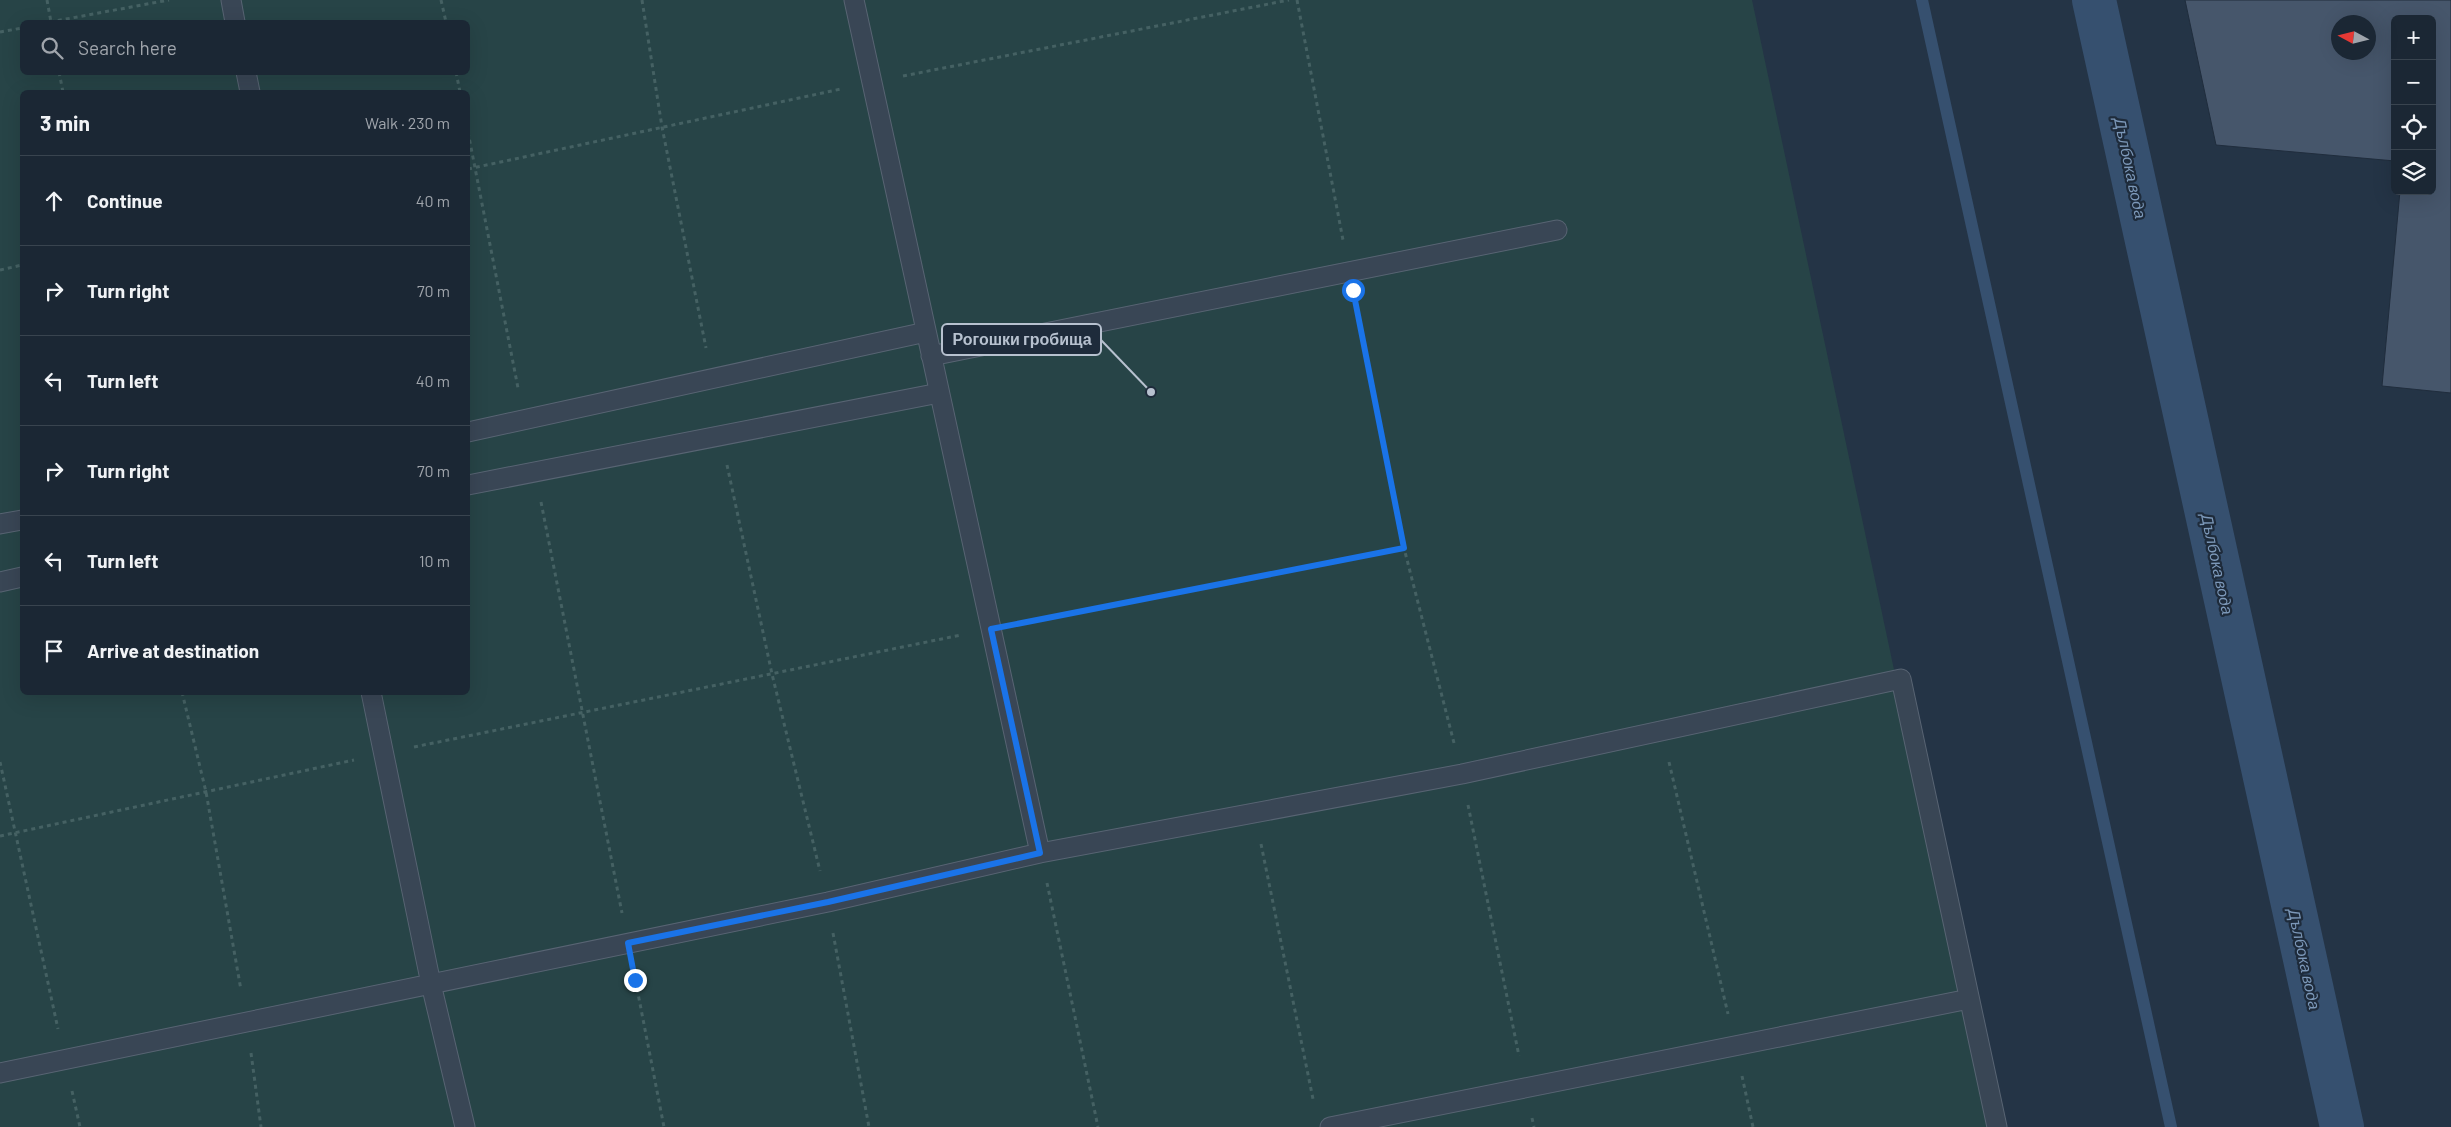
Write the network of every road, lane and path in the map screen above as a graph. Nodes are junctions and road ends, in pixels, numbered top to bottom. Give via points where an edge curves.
1 (46, 0) edge
2 (169, 0) edge
3 (231, 0) edge
4 (441, 0) edge
5 (642, 0) edge
6 (854, 0) edge
7 (1297, 0) edge
8 (50, 20) edge
9 (61, 20) edge
10 (235, 20) edge
11 (446, 20) edge
12 (20, 28) edge
13 (0, 32) edge
14 (60, 75) edge
15 (247, 75) edge
16 (457, 75) edge
17 (63, 90) edge
18 (250, 90) edge
19 (460, 90) edge
20 (470, 142) edge
21 (1557, 230) dead end
22 (20, 265) edge
23 (0, 270) edge
24 (1350, 272) junction
25 (926, 332) junction
26 (931, 356) junction
27 (712, 379) junction
28 (939, 393) junction
29 (524, 420) junction
30 (470, 432) edge
31 (721, 436) junction
32 (535, 472) junction
33 (470, 486) edge
34 (20, 520) edge
35 (0, 524) edge
36 (1404, 548) junction
37 (20, 577) edge
38 (0, 582) edge
39 (991, 629) junction
40 (772, 674) junction
41 (183, 695) edge
42 (372, 695) edge
43 (582, 713) junction
44 (1662, 731) junction
45 (384, 754) junction
46 (0, 762) edge
47 (1462, 774) junction
48 (206, 792) junction
49 (1254, 813) junction
50 (14, 833) junction
51 (0, 836) edge
52 (1040, 853) junction
53 (828, 902) junction
54 (628, 943) junction
55 (431, 984) junction
56 (1969, 999) junction
57 (246, 1022) junction
58 (1735, 1046) junction
59 (65, 1059) junction
60 (0, 1073) edge
61 (1525, 1088) junction
62 (1315, 1108) dead end
63 (80, 1127) edge
64 (261, 1127) edge
65 (465, 1127) edge
66 (664, 1127) edge
67 (869, 1127) edge
68 (1098, 1127) edge
69 (1330, 1127) edge
70 (1534, 1127) edge
71 (1753, 1127) edge
72 (1997, 1127) edge

1 - 8 path
2 - 9 path
3 - 10 lane
4 - 11 path
5 - 27 path via 662,127
6 - 25 lane
7 - 24 path
12 - 13 path
14 - 17 path
15 - 18 lane
16 - 19 path
20 - 29 path
21 - 24 lane
22 - 23 path
24 - 26 lane
24 - 36 path
25 - 26 lane
25 - 27 lane
26 - 28 lane
27 - 29 lane
28 - 31 lane
28 - 39 lane
29 - 30 lane
31 - 32 lane
31 - 40 path
32 - 33 lane
32 - 43 path
34 - 35 lane
36 - 39 path
36 - 47 path
37 - 38 lane
39 - 40 path
39 - 52 lane
40 - 43 path
40 - 53 path
41 - 48 path
42 - 45 lane
43 - 45 path
43 - 54 path
44 - 47 lane
44 - 56 lane via 1901,679
44 - 58 path
45 - 48 path
45 - 55 lane
46 - 50 path
47 - 49 lane
47 - 61 path
48 - 50 path
48 - 57 path
49 - 52 lane
49 - 62 path
50 - 51 path
50 - 59 path
52 - 53 lane
52 - 68 path
53 - 54 lane
53 - 67 path
54 - 55 lane
54 - 66 path
55 - 57 lane
55 - 65 lane
56 - 58 lane
56 - 72 lane
57 - 59 lane
57 - 64 path
58 - 61 lane
58 - 71 path
59 - 60 lane
59 - 63 path
61 - 69 lane
61 - 70 path

